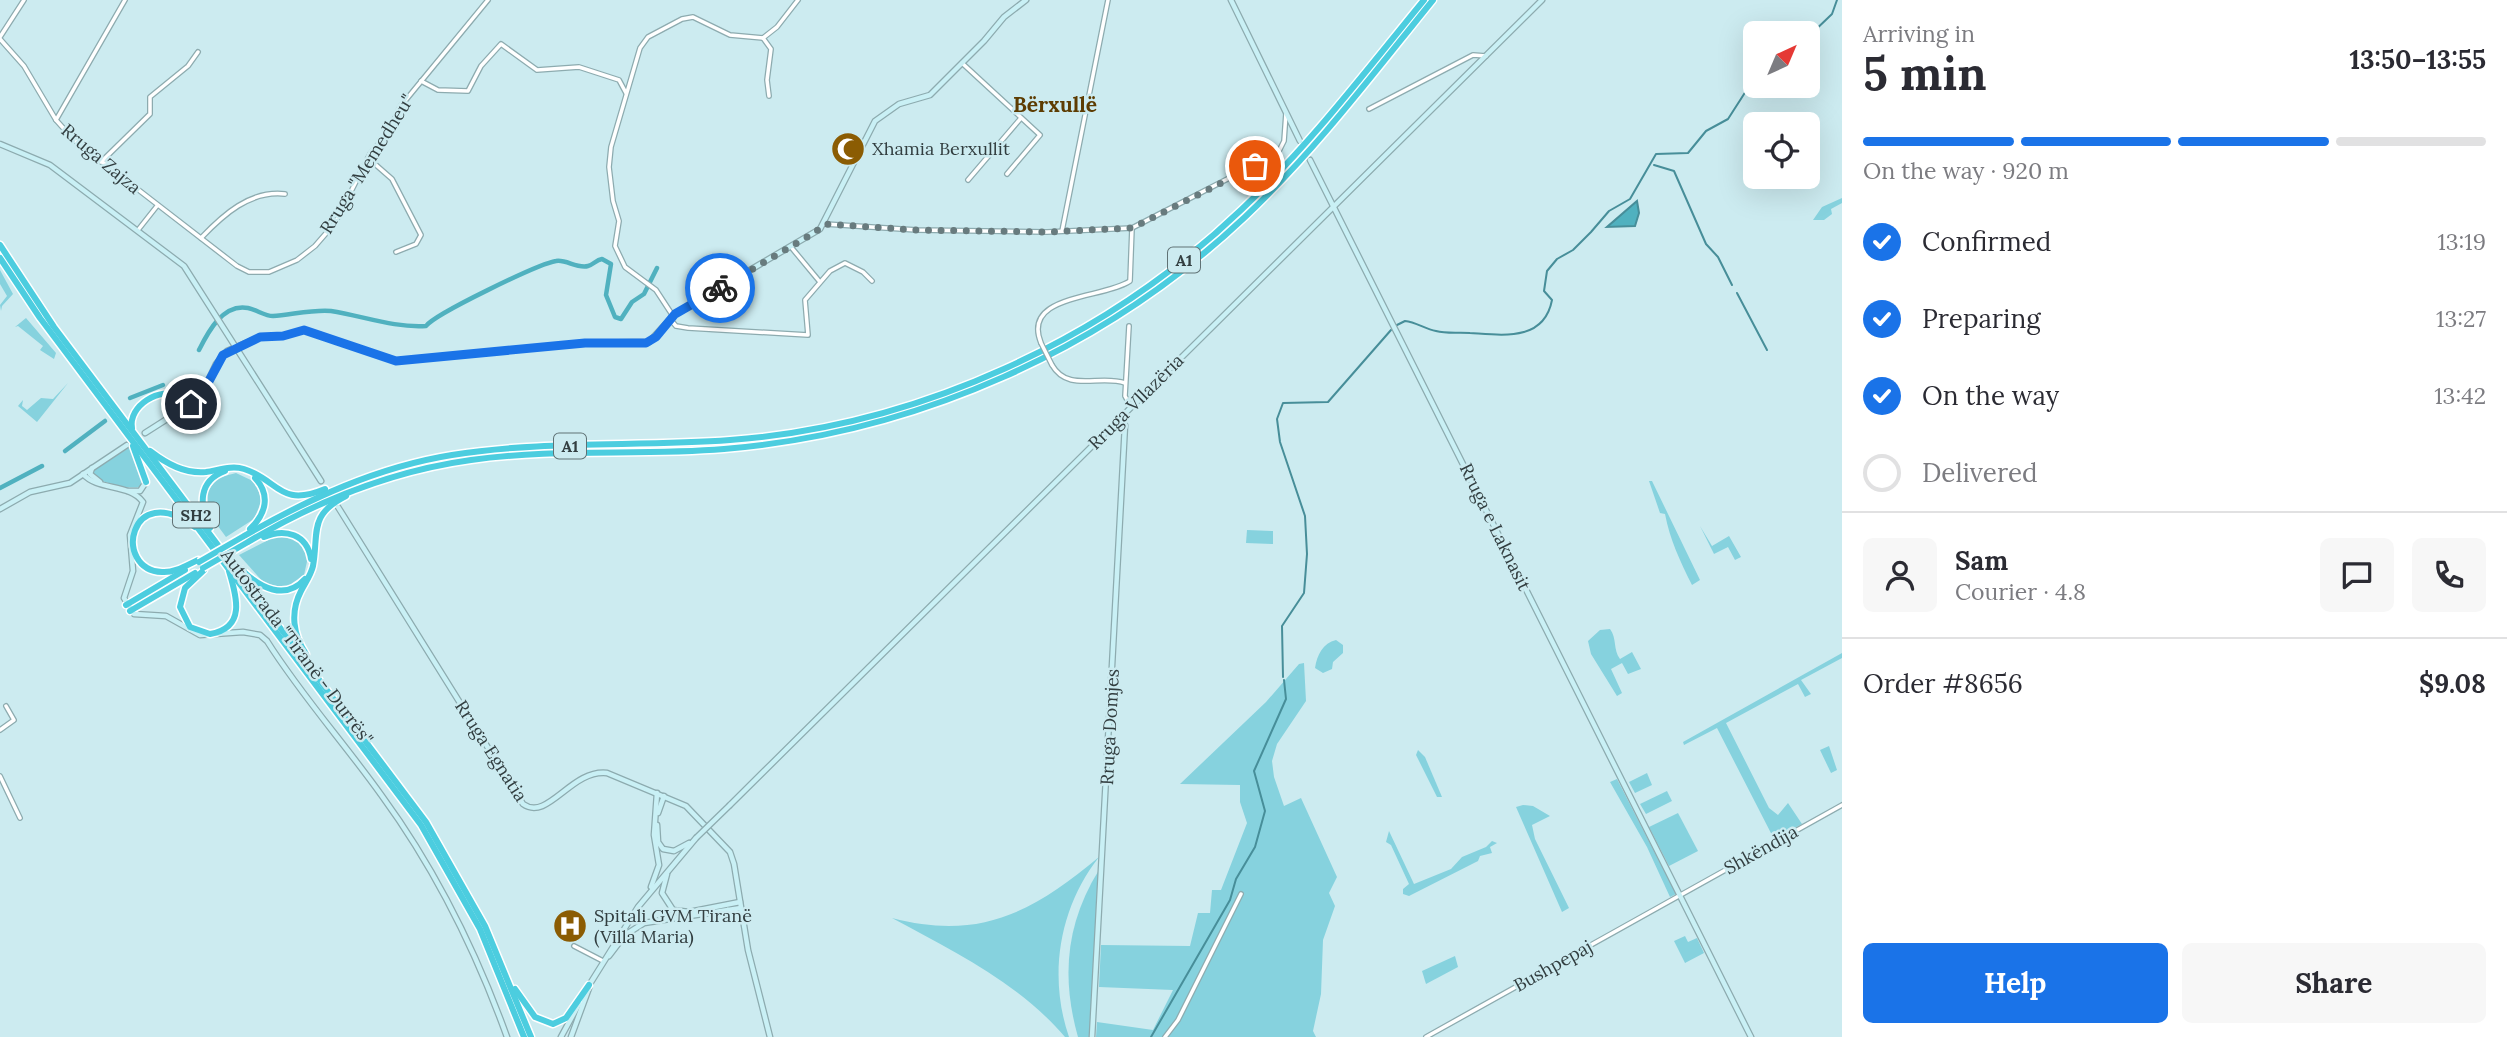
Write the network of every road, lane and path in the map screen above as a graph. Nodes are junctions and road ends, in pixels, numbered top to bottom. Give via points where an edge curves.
1 (24, 0) edge
2 (125, 0) edge
3 (488, 0) edge
4 (798, 0) edge
5 (1026, 0) edge
6 (1108, 0) edge
7 (1231, 0) edge
8 (1424, 0) edge
9 (1433, 0) edge
10 (1542, 0) edge
11 (0, 38) edge
12 (763, 38) junction
13 (198, 52) dead end
14 (1486, 56) junction
15 (962, 63) junction
16 (421, 81) junction
17 (627, 94) junction
18 (769, 96) dead end
19 (1369, 109) dead end
20 (1286, 113) junction
21 (1021, 118) junction
22 (56, 120) junction
23 (1300, 141) dead end
24 (0, 144) edge
25 (368, 158) junction
26 (1310, 160) dead end
27 (101, 162) junction
28 (1007, 174) dead end
29 (968, 180) dead end
30 (285, 194) dead end
31 (157, 206) junction
32 (1333, 208) junction
33 (825, 224) junction
34 (1132, 228) junction
35 (138, 230) junction
36 (1062, 231) junction
37 (201, 238) junction
38 (0, 245) edge
39 (791, 247) junction
40 (396, 252) dead end
41 (0, 258) edge
42 (297, 260) joint
43 (872, 281) dead end
44 (820, 282) junction
45 (671, 317) junction
46 (1129, 326) dead end
47 (237, 346) junction
48 (1125, 383) junction
49 (188, 406) junction
50 (1130, 407) junction
51 (116, 417) junction
52 (1120, 418) junction
53 (145, 433) dead end
54 (136, 436) junction
55 (141, 443) junction
56 (127, 445) dead end
57 (418, 466) junction
58 (92, 467) junction
59 (404, 469) junction
60 (83, 474) junction
61 (321, 481) dead end
62 (146, 482) junction
63 (71, 483) junction
64 (95, 483) junction
65 (104, 483) junction
66 (123, 489) junction
67 (143, 506) junction
68 (338, 507) dead end
69 (0, 509) edge
70 (202, 533) junction
71 (215, 538) junction
72 (246, 539) junction
73 (229, 563) junction
74 (201, 565) junction
75 (128, 608) junction
76 (338, 702) junction
77 (6, 706) dead end
78 (0, 730) edge
79 (0, 776) edge
80 (656, 793) junction
81 (664, 796) junction
82 (680, 803) junction
83 (1842, 805) edge
84 (659, 808) junction
85 (20, 818) dead end
86 (694, 840) junction
87 (670, 867) junction
88 (738, 888) junction
89 (1241, 894) dead end
90 (647, 895) junction
91 (1680, 895) junction
92 (741, 905) junction
93 (726, 907) junction
94 (743, 921) junction
95 (574, 946) dead end
96 (603, 961) junction
97 (511, 984) junction
98 (589, 985) junction
99 (508, 1037) edge
100 (524, 1037) edge
101 (531, 1037) edge
102 (561, 1037) edge
103 (571, 1037) edge
104 (770, 1037) edge
105 (1092, 1037) edge
106 (1165, 1037) edge
107 (1426, 1037) edge
108 (1751, 1037) edge

1 - 11 street
2 - 22 street
3 - 16 street, Rruga "Memedheu"
4 - 12 street
5 - 15 main road
6 - 36 street
7 - 20 main road
8 - 57 highway, A1 via 1304,146 1225,225 1120,305 1017,363 919,401 796,432 678,444 485,451
9 - 57 highway, A1 via 1308,153 1244,219 1177,275 1071,343 970,391 856,429 744,447 505,456
10 - 14 main road, Rruga Vllazëria
11 - 22 street, Rruga Zajza via 24,66
12 - 17 street via 730,34 693,17 682,19 643,42
12 - 18 street via 771,49
13 - 27 street via 150,97 150,114
14 - 19 street via 1474,55
14 - 32 main road, Rruga Vllazëria
15 - 21 street
15 - 33 main road via 930,95 898,104 875,121
16 - 17 street via 438,90 468,91 481,66 501,44 537,70 583,68 619,80
16 - 25 street, Rruga "Memedheu"
17 - 45 street via 609,167 619,221 615,246 625,267 656,290
20 - 23 main road
20 - 34 street via 1284,141 1278,153
21 - 28 street via 1041,135
21 - 29 street
22 - 27 street, Rruga Zajza
24 - 35 main road via 50,165
25 - 40 street via 392,179 421,235 416,244
25 - 42 street, Rruga "Memedheu" via 335,223
26 - 32 main road, Rruga e Laknasit
27 - 31 street, Rruga Zajza
30 - 37 street via 272,193 234,207
31 - 35 street
31 - 37 street, Rruga Zajza
32 - 50 main road, Rruga Vllazëria
32 - 91 main road, Rruga e Laknasit
33 - 36 street
33 - 39 main road
34 - 36 street
34 - 48 street, bridge via 1130,281 1050,307 1037,326 1060,376 1071,381
35 - 47 main road via 184,266
37 - 42 street, Rruga Zajza via 248,272 269,272
38 - 54 highway, Autostrada "Tiranë - Durrës" / SH2 via 36,302
39 - 44 street
39 - 45 main road
41 - 51 highway, Autostrada "Tiranë - Durrës" / SH2
43 - 44 street via 845,263
44 - 45 street via 803,305 808,335 688,328 676,326
45 - 47 main road via 646,343 585,343 401,361 379,358 304,330
46 - 48 street
47 - 49 main road via 219,359 202,394
47 - 61 main road
48 - 50 street
49 - 53 main road
49 - 54 highway via 171,393 142,404 131,417
50 - 52 main road, Rruga Vllazëria
51 - 62 highway via 140,459
51 - 70 highway, Autostrada "Tiranë - Durrës" / SH2
52 - 86 main road, Rruga Vllazëria, bridge
52 - 105 main road, Rruga Domjes via 1125,425
54 - 55 highway, Autostrada "Tiranë - Durrës" / SH2
55 - 59 highway via 179,468 198,472 243,469 276,490 294,495
55 - 71 highway, Autostrada "Tiranë - Durrës" / SH2
56 - 58 main road
57 - 59 highway, A1
57 - 59 highway
58 - 60 main road
58 - 65 main road via 92,477
59 - 72 highway, A1
59 - 76 highway via 335,502 316,526 312,570 296,603 294,620 302,648
60 - 63 main road
60 - 64 main road
62 - 66 main road via 140,491
62 - 67 main road
63 - 64 main road
63 - 69 main road via 30,492
64 - 65 main road
65 - 66 main road
66 - 67 main road via 142,499
67 - 75 main road via 130,535 133,572 124,598
68 - 80 main road, Rruga Egnatia via 523,804 529,809 541,808 580,778 596,772
70 - 73 highway, Autostrada "Tiranë - Durrës" / SH2
70 - 74 highway via 179,516 158,512 141,519 132,540 137,557 152,570 170,572
71 - 72 highway via 202,496 212,477 228,470 251,475 264,493 263,513
71 - 73 highway, Autostrada "Tiranë - Durrës" / SH2
72 - 73 highway via 275,533 295,535 309,551 307,576 295,588 275,591
72 - 74 highway, A1, bridge
73 - 74 highway via 237,612 229,626 215,633 190,627 180,607 185,588
73 - 76 highway, Autostrada "Tiranë - Durrës" / SH2
73 - 100 highway, Autostrada "Tiranë - Durrës" / SH2 via 421,825 480,929
74 - 75 highway
75 - 99 main road via 138,615 166,616 205,636 243,632 264,638 384,797 426,862 469,942
76 - 97 highway, Autostrada "Tiranë - Durrës" / SH2 via 438,841
77 - 78 street via 14,720
79 - 85 street
80 - 81 main road, Rruga Egnatia
80 - 84 main road
81 - 82 main road, Rruga Egnatia
81 - 84 main road
82 - 84 main road
82 - 88 main road, Rruga Egnatia via 726,847
83 - 91 street, Shkëndija
84 - 86 main road via 661,847 672,851
84 - 90 main road via 654,835 659,865
86 - 87 main road, Rruga Vllazëria
87 - 90 main road, Rruga Vllazëria
87 - 93 main road via 662,892 673,910
88 - 92 main road, Rruga Egnatia
88 - 93 main road
89 - 106 street via 1178,1020
90 - 96 main road
91 - 107 street, Bushpepaj
91 - 108 main road, Rruga e Laknasit
92 - 93 main road
92 - 94 main road, Rruga Egnatia
93 - 94 main road
93 - 96 main road via 644,923 625,935
94 - 104 main road, Rruga Egnatia
95 - 96 street
96 - 98 main road
97 - 98 highway via 535,1017 549,1024 566,1018
97 - 101 highway, Autostrada "Tiranë - Durrës" / SH2
98 - 102 main road
98 - 103 main road

